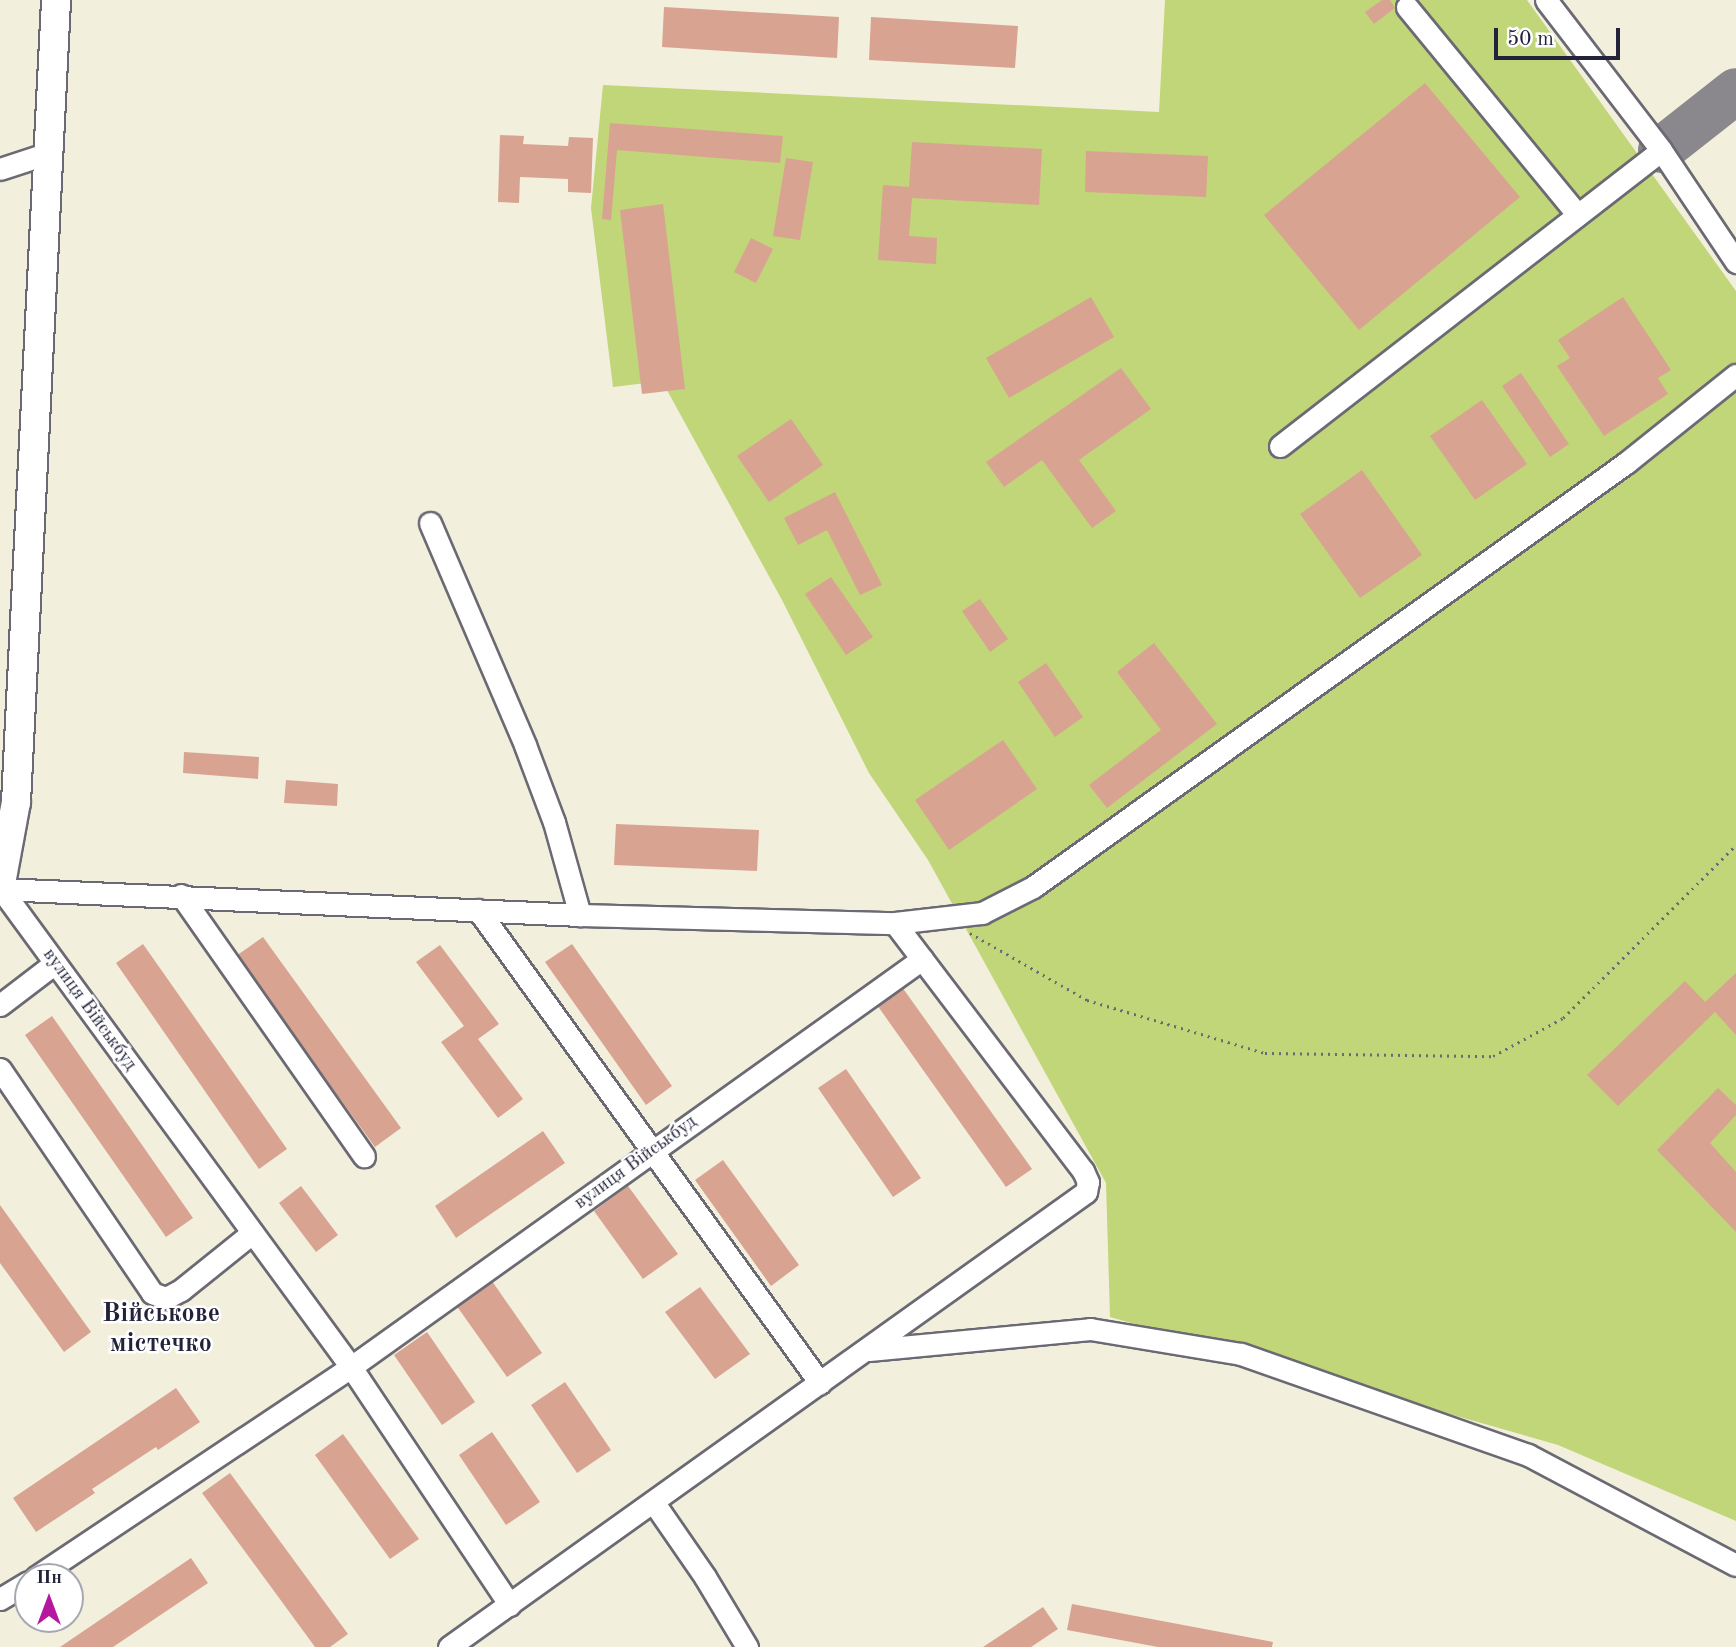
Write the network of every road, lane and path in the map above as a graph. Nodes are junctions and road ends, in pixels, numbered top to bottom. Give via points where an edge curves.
1 (56, 0) edge
2 (1546, 0) edge
3 (1407, 7) dead end
4 (1661, 150) junction
5 (49, 153) junction
6 (0, 169) edge
7 (1578, 215) junction
8 (1736, 262) edge
9 (1736, 375) edge
10 (1280, 446) dead end
11 (430, 523) dead end
12 (1736, 845) edge
13 (1, 889) edge
14 (181, 895) junction
15 (478, 910) junction
16 (580, 915) junction
17 (943, 918) junction
18 (895, 923) junction
19 (922, 959) junction
20 (55, 963) junction
21 (0, 1005) edge
22 (0, 1069) edge
23 (654, 1151) junction
24 (364, 1156) dead end
25 (252, 1233) junction
26 (867, 1350) junction
27 (351, 1367) junction
28 (820, 1384) junction
29 (654, 1503) junction
30 (57, 1563) edge
31 (1736, 1565) edge
32 (510, 1605) junction
33 (449, 1647) edge
34 (747, 1647) edge

1 - 5 main road
2 - 4 street
3 - 7 street
4 - 7 street
4 - 8 street
5 - 6 street
5 - 13 main road via 16,802
7 - 10 street
9 - 17 street via 1626,463 1033,887 982,913
11 - 16 street via 525,745 554,822
12 - 17 path via 1563,1018 1493,1056 1265,1053 1087,1000
13 - 14 street
13 - 20 street, вулиця Військбуд
14 - 15 street
14 - 24 street
15 - 16 street
15 - 23 street
16 - 18 street
17 - 18 street
18 - 19 street
19 - 23 street, вулиця Військбуд
19 - 26 street via 1088,1182 1086,1192
20 - 21 street
20 - 25 street, вулиця Військбуд
22 - 25 street via 152,1293 166,1298 181,1290
23 - 27 street, вулиця Військбуд
23 - 28 street
25 - 27 street, вулиця Військбуд
26 - 28 street
26 - 31 street via 1090,1329 1241,1354 1528,1455
27 - 30 street, вулиця Військбуд
27 - 32 street, вулиця Військбуд
28 - 29 street
29 - 32 street
29 - 34 street
32 - 33 street

